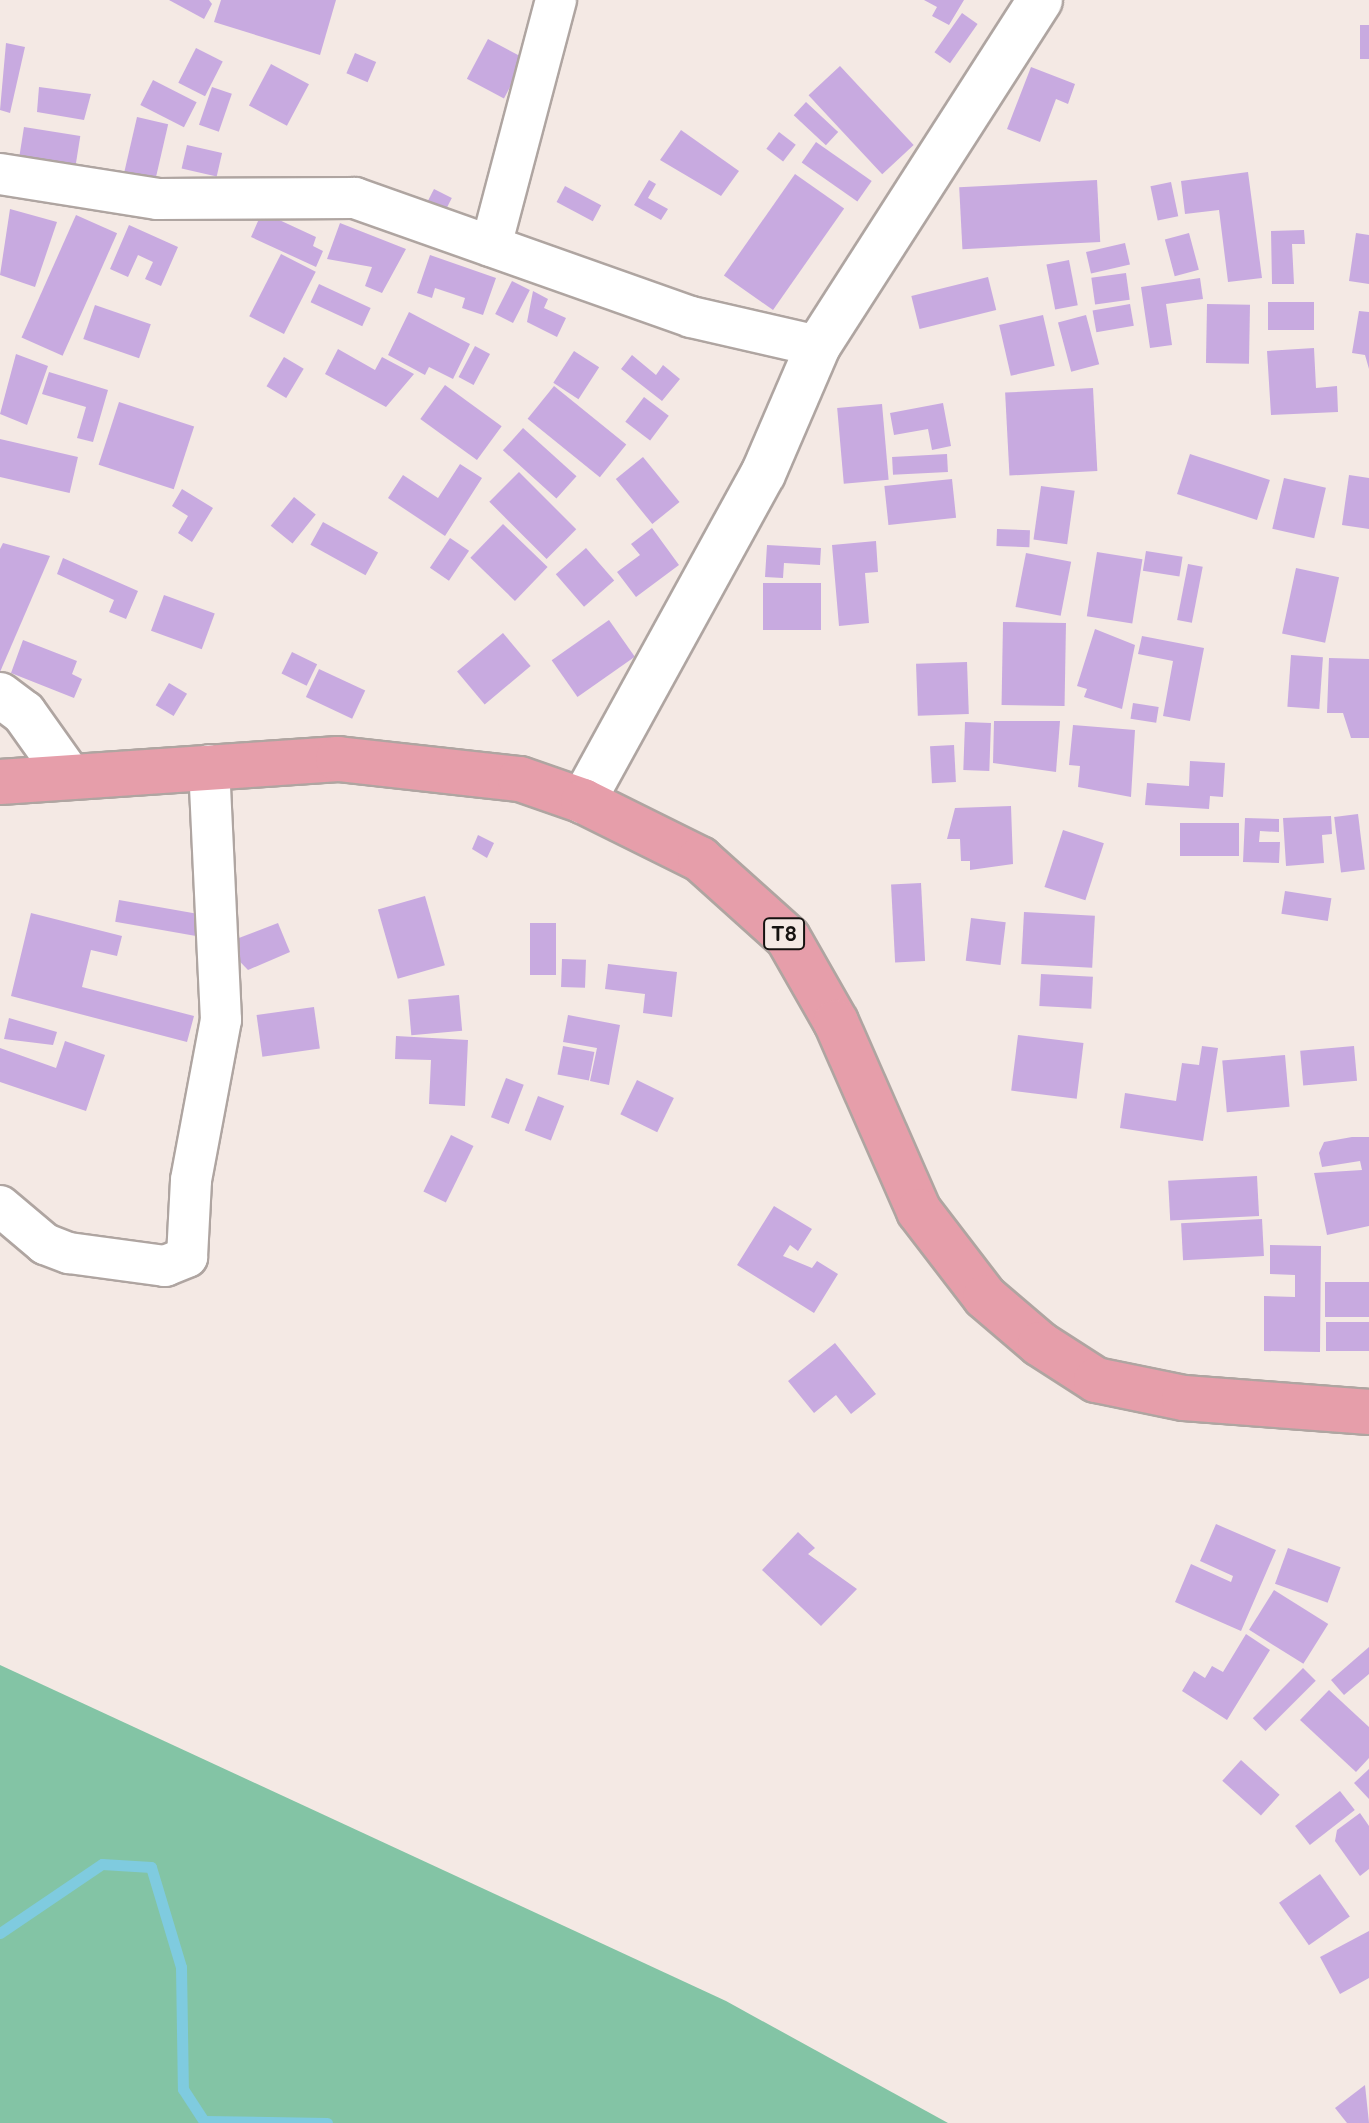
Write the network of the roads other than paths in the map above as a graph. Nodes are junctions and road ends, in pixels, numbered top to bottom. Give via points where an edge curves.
1 (556, 0) edge
2 (1040, 0) edge
3 (0, 174) edge
4 (491, 246) junction
5 (818, 346) junction
6 (0, 695) edge
7 (209, 765) junction
8 (66, 772) junction
9 (0, 782) edge
10 (583, 801) junction
11 (0, 1206) edge
12 (1369, 1412) edge

1 - 4 street
2 - 5 street
3 - 4 street via 157,199 355,198
4 - 5 street via 691,317
5 - 10 street via 749,502
6 - 8 street via 24,713
7 - 8 highway, T8
7 - 10 highway, T8 via 338,759 520,779
7 - 11 street via 221,1020 191,1180 187,1257 165,1266 69,1253 45,1244
8 - 9 highway, T8
10 - 12 highway, T8 via 700,859 788,938 836,1022 919,1211 985,1297 1040,1344 1096,1380 1184,1398

